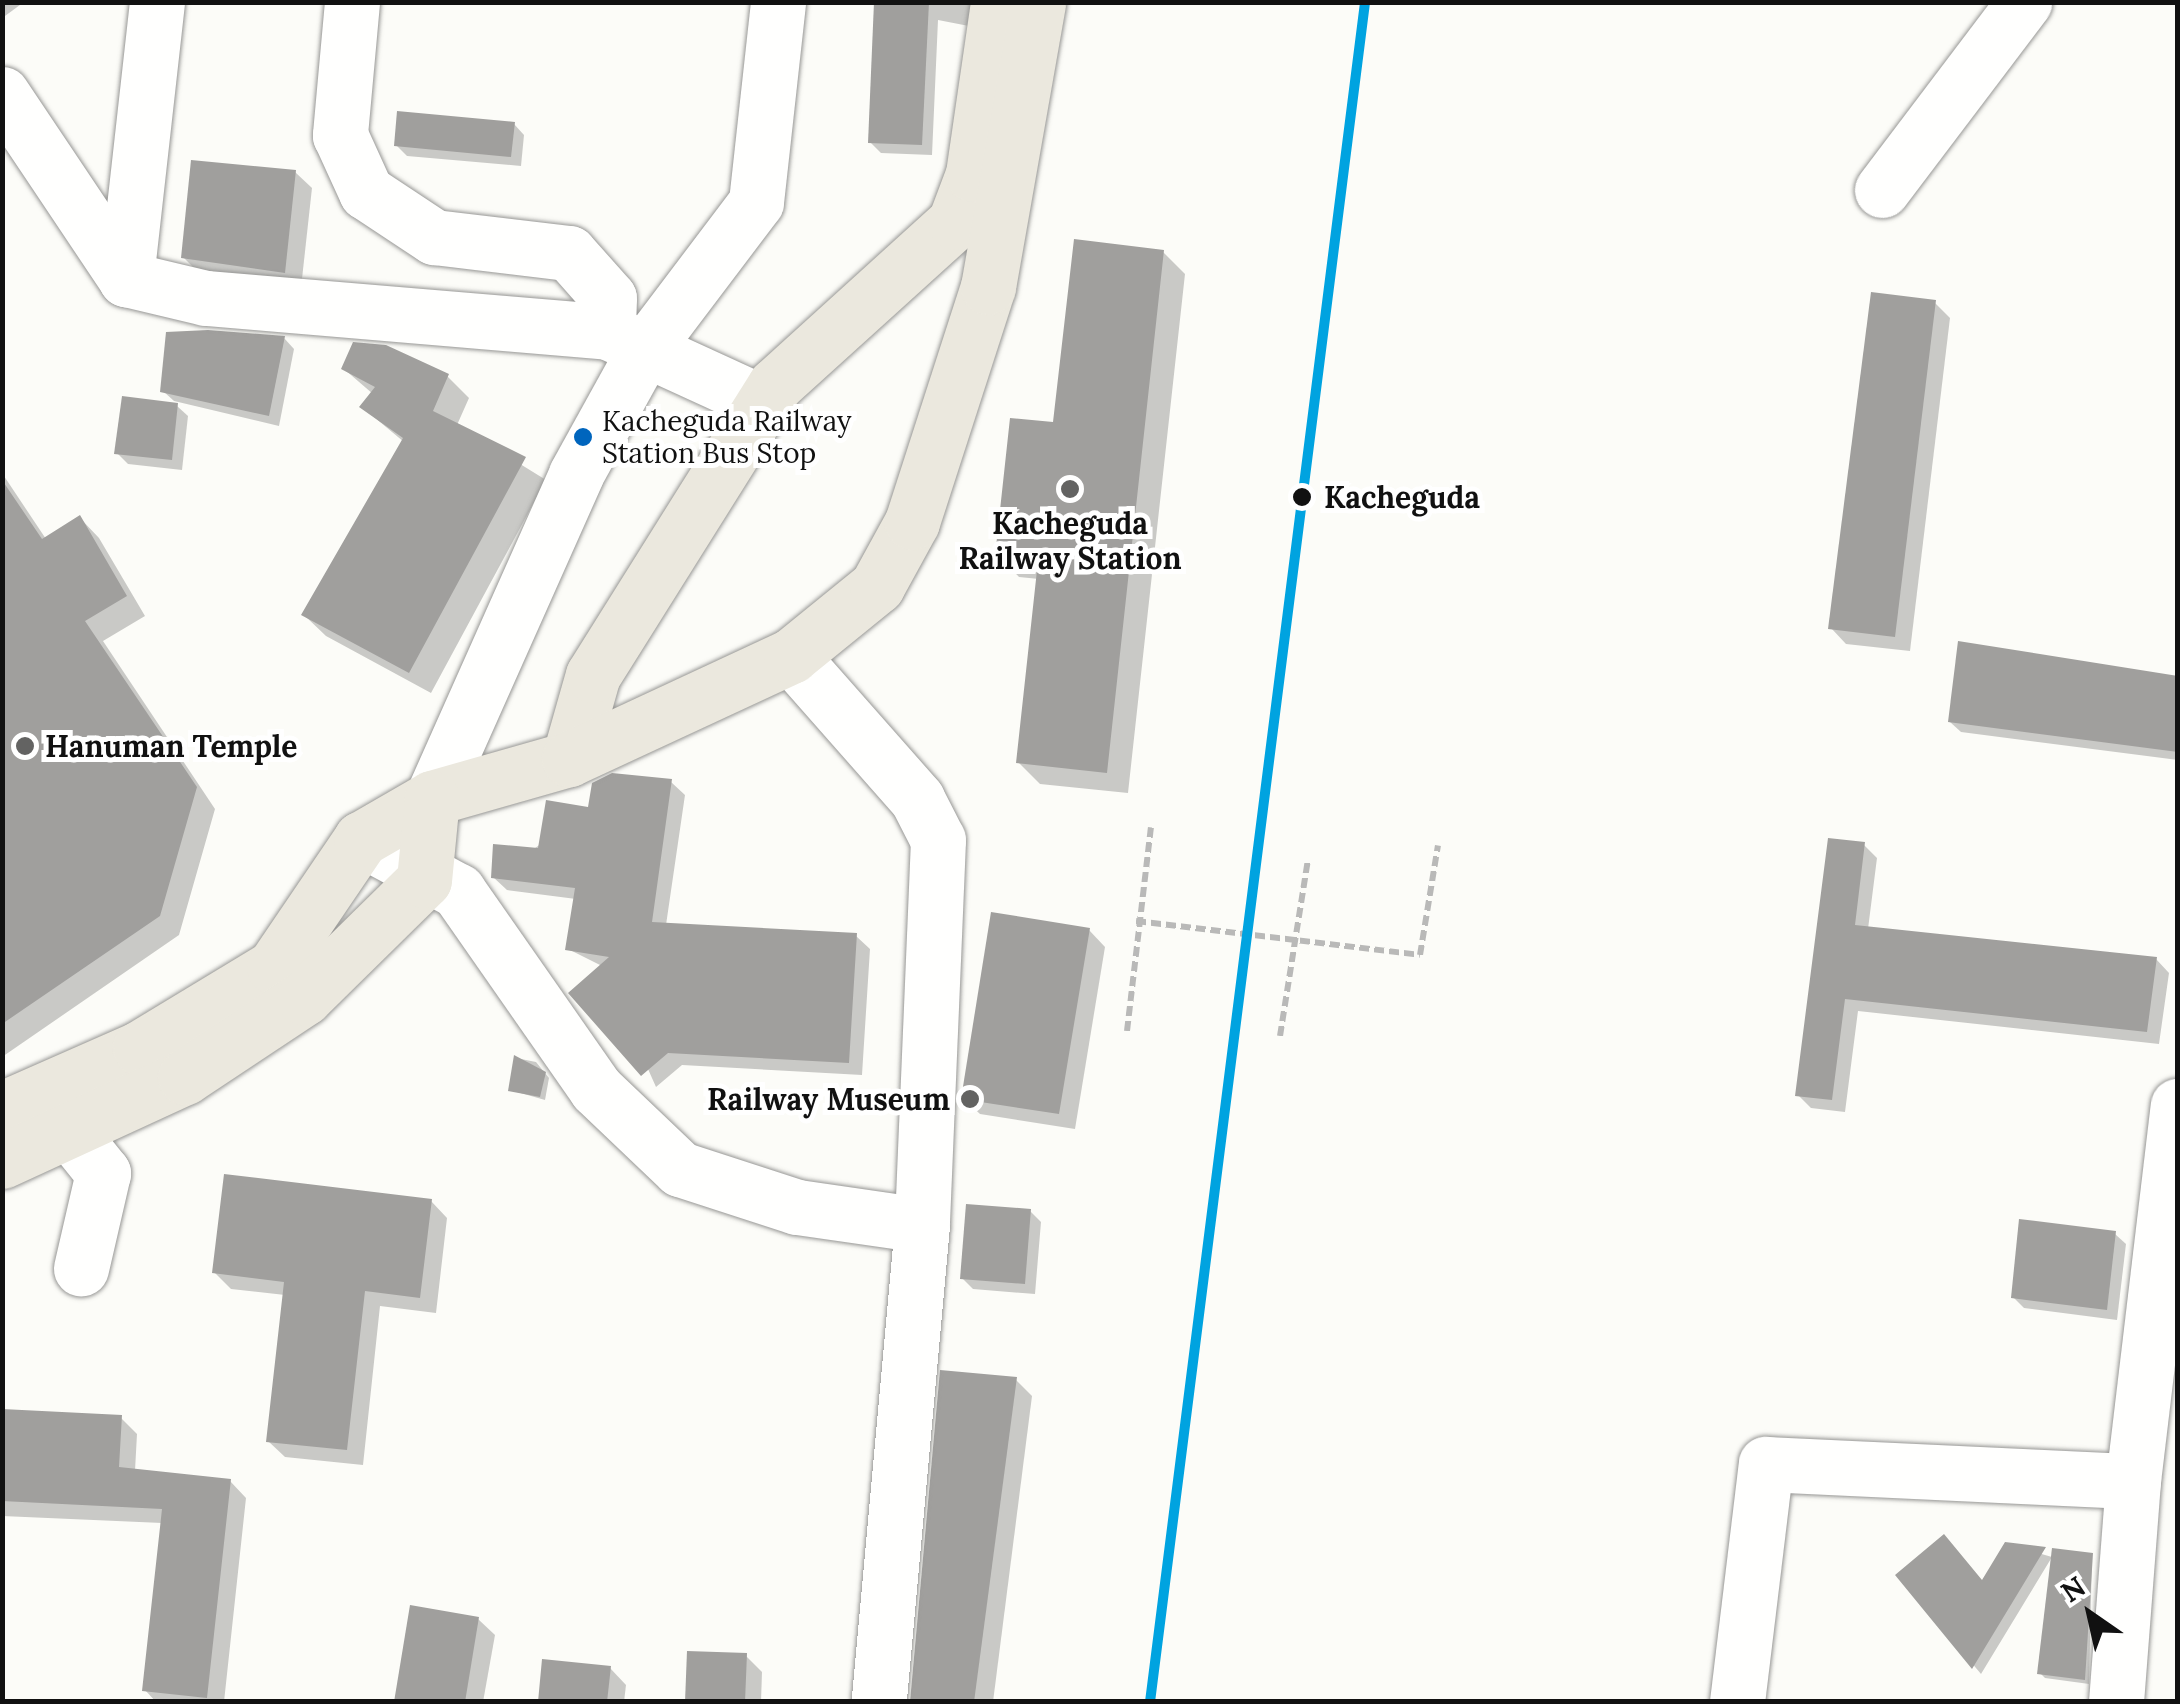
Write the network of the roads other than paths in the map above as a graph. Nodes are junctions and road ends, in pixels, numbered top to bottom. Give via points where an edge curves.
1 (157, 2) edge
2 (352, 2) edge
3 (778, 2) edge
4 (998, 2) edge
5 (1038, 2) edge
6 (2024, 2) edge
7 (2, 94) edge
8 (1882, 190) dead end
9 (126, 280) junction
10 (626, 340) junction
11 (763, 403) junction
12 (791, 656) junction
13 (570, 758) junction
14 (432, 798) junction
15 (361, 839) junction
16 (424, 880) junction
17 (2178, 1106) edge
18 (2, 1110) edge
19 (70, 1132) junction
20 (2, 1160) edge
21 (922, 1225) junction
22 (81, 1268) dead end
23 (2134, 1481) junction
24 (879, 1702) edge
25 (1738, 1702) edge
26 (2116, 1702) edge

1 - 9 street
2 - 10 street via 340,135 366,192 434,237 570,253 610,298
3 - 10 street via 756,202
4 - 11 main road via 973,174 955,222 812,346
5 - 12 main road via 996,254 912,522 877,586
6 - 8 street
7 - 9 street
9 - 10 street via 206,298
10 - 11 street
10 - 14 street via 576,474
11 - 13 main road via 593,675
12 - 13 main road
12 - 21 street via 917,800 938,840
13 - 14 main road
14 - 15 main road
14 - 16 main road
15 - 16 street
15 - 18 main road via 274,967 140,1048
16 - 19 main road via 304,998 252,1036
16 - 21 street via 458,890 596,1089 680,1169 796,1207
17 - 23 street
19 - 20 main road
19 - 22 street via 102,1173
21 - 24 street
23 - 25 street via 1766,1464
23 - 26 street

